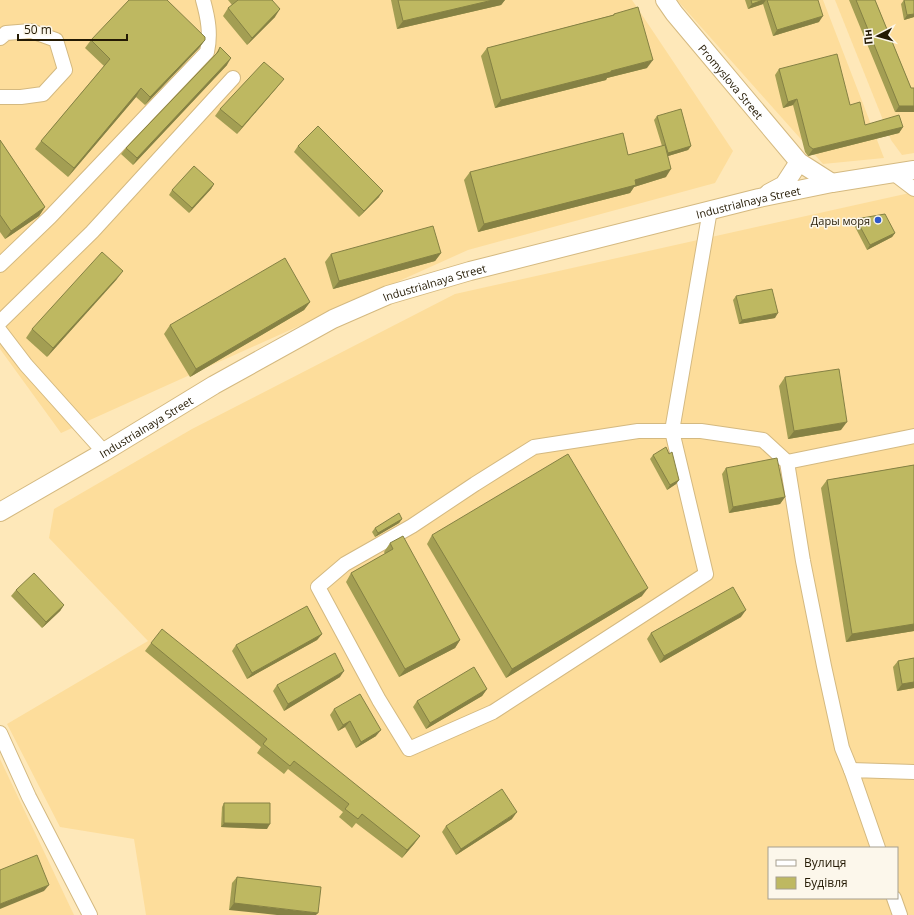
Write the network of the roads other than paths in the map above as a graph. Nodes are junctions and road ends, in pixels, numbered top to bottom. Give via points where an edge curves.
1 (203, 0) edge
2 (665, 0) edge
3 (0, 38) edge
4 (232, 78) dead end
5 (0, 97) edge
6 (799, 162) junction
7 (914, 170) edge
8 (893, 173) junction
9 (832, 183) junction
10 (914, 189) edge
11 (759, 198) junction
12 (710, 210) junction
13 (0, 264) edge
14 (0, 322) edge
15 (0, 331) edge
16 (672, 431) junction
17 (914, 436) edge
18 (104, 452) junction
19 (787, 462) junction
20 (0, 512) edge
21 (0, 733) edge
22 (851, 770) junction
23 (914, 772) edge
24 (878, 847) edge
25 (894, 899) edge
26 (90, 915) edge
27 (900, 915) edge

1 - 13 street via 208,19 207,52 55,211
2 - 6 main road, Promyslova Street
3 - 5 street via 6,33 31,31 56,40 65,70 43,94
4 - 14 street via 92,232
6 - 9 main road, Promyslova Street
6 - 11 main road via 784,185
7 - 8 main road, Industrialnaya Street
8 - 9 main road, Industrialnaya Street
8 - 10 street
9 - 11 main road, Industrialnaya Street
11 - 12 main road, Industrialnaya Street
12 - 16 street
12 - 18 main road, Industrialnaya Street via 470,271 388,295 333,319 214,385
15 - 18 street via 26,366
16 - 16 street via 638,431 534,448 412,526 344,564 318,587 379,700 409,749 493,712 706,574
16 - 19 street via 701,431 763,440
17 - 19 street
18 - 20 main road, Industrialnaya Street
19 - 22 street via 824,666 842,748
21 - 26 street via 29,797
22 - 23 street
22 - 24 street
25 - 27 street

